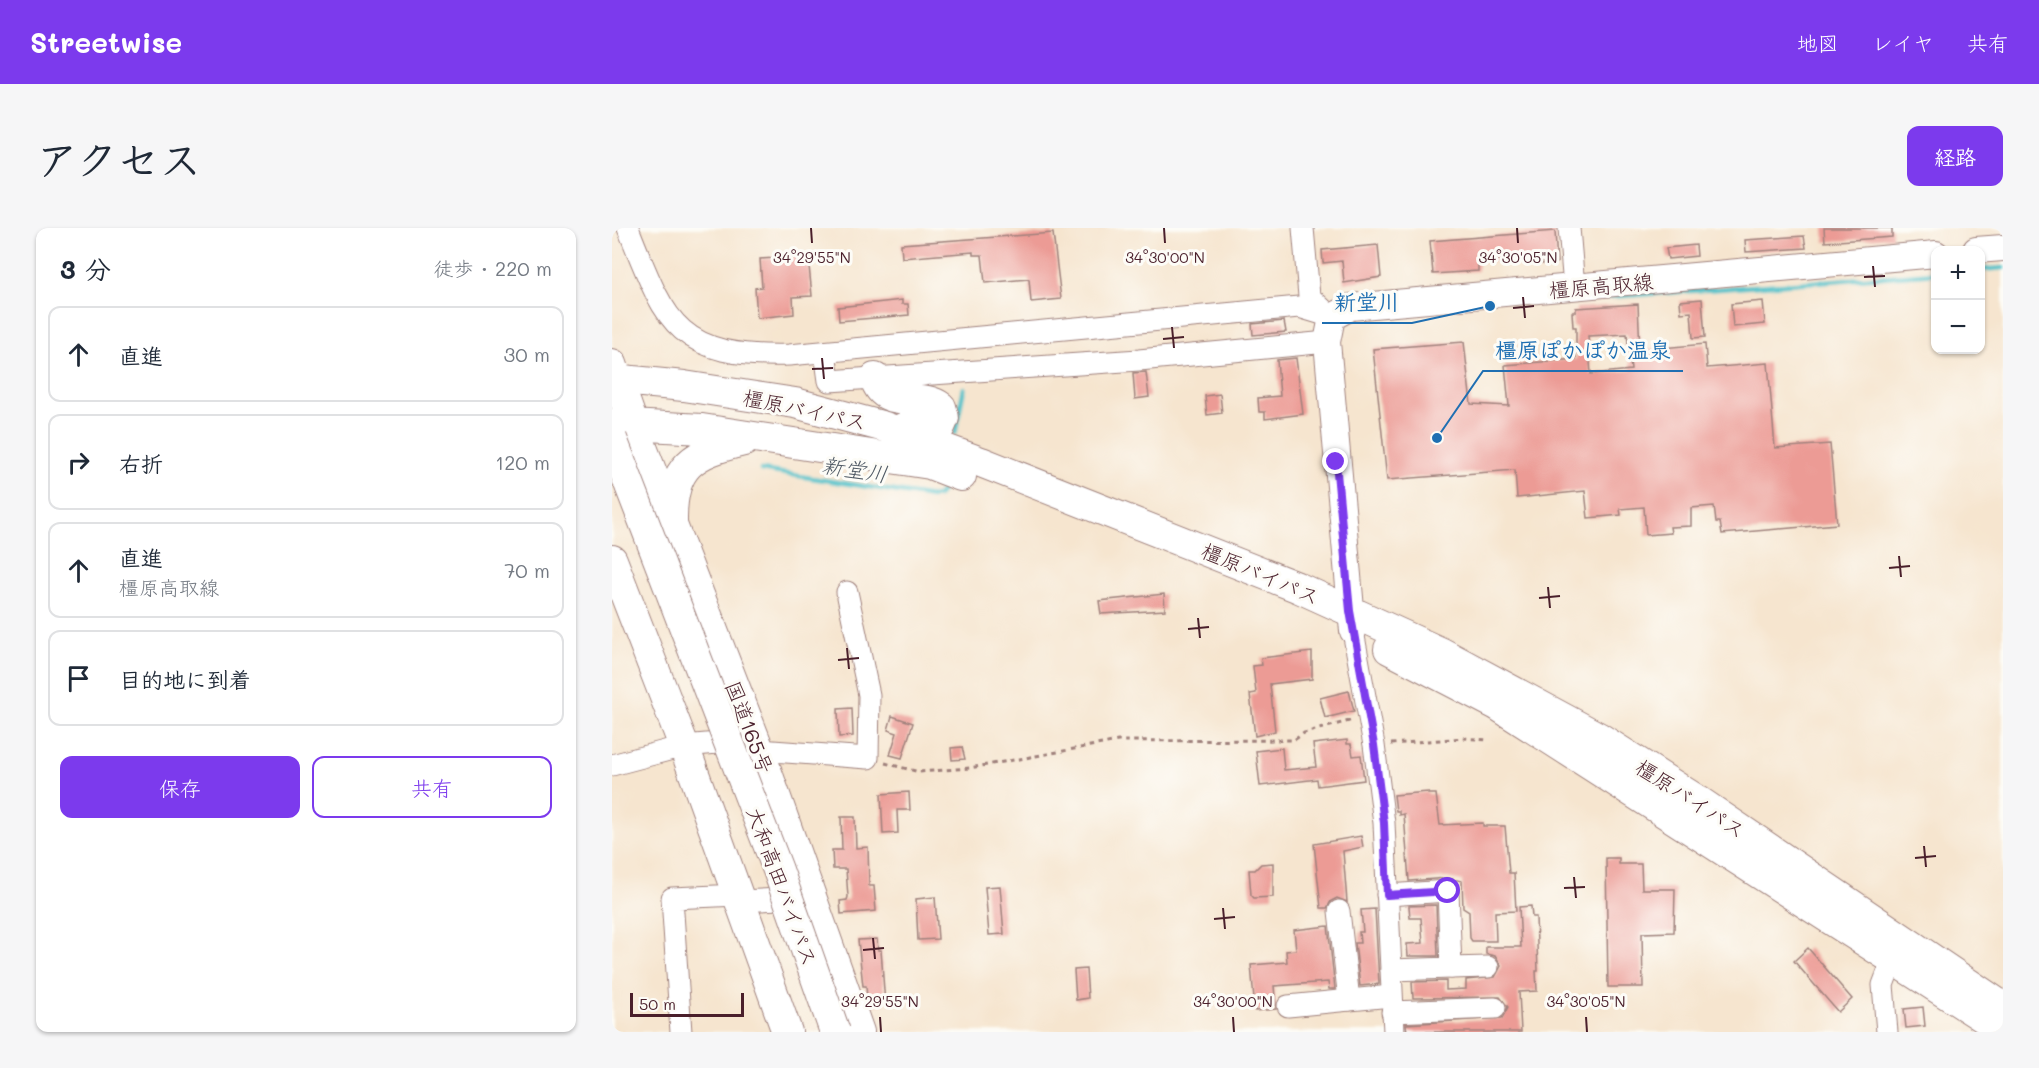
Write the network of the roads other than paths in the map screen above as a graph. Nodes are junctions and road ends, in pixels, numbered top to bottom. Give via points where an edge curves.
1 (628, 228) edge
2 (1303, 228) edge
3 (1569, 228) edge
4 (2003, 248) edge
5 (1985, 249) edge
6 (1931, 254) edge
7 (1574, 287) junction
8 (1330, 330) junction
9 (825, 352) junction
10 (613, 369) edge
11 (875, 378) junction
12 (885, 428) junction
13 (619, 429) edge
14 (758, 438) junction
15 (612, 494) edge
16 (672, 527) junction
17 (612, 560) edge
18 (847, 592) dead end
19 (1351, 621) junction
20 (757, 745) junction
21 (684, 746) junction
22 (612, 765) edge
23 (1387, 895) junction
24 (740, 898) junction
25 (812, 898) junction
26 (1340, 911) dead end
27 (1892, 961) junction
28 (1488, 967) dead end
29 (1452, 968) junction
30 (1391, 970) junction
31 (1349, 1000) junction
32 (1288, 1006) dead end
33 (2003, 1007) edge
34 (1495, 1008) dead end
35 (1392, 1013) edge
36 (2003, 1030) edge
37 (681, 1032) edge
38 (787, 1032) edge
39 (813, 1032) edge
40 (835, 1032) edge
41 (859, 1032) edge
42 (1887, 1032) edge

1 - 9 street via 662,308 695,340 738,354
2 - 8 street via 1309,296
3 - 7 street
4 - 5 main road
6 - 7 main road, 橿原高取線
7 - 8 main road, 橿原高取線 via 1351,307 1341,310
8 - 9 street via 1299,307
8 - 11 street via 1139,360
8 - 19 main road
9 - 11 street via 829,381
10 - 12 highway, 橿原バイパス via 684,386 795,403
10 - 13 highway
11 - 12 highway via 885,393 901,400 937,404 944,418 935,429
12 - 19 highway, 橿原バイパス via 1156,530
13 - 14 highway, 橿原バイパス via 702,429
13 - 16 highway, 国道165号
13 - 40 highway, 大和高田バイパス, bridge
14 - 16 highway via 711,449 692,460 676,488
14 - 19 highway, 橿原バイパス via 930,464
15 - 39 highway, 大和高田バイパス
16 - 20 highway, 国道165号
17 - 21 highway
18 - 20 street via 869,695 868,758
19 - 23 street via 1374,745 1384,823
19 - 27 highway, 橿原バイパス via 1497,705
19 - 33 highway, 橿原バイパス via 1442,653 1598,737
20 - 21 street
20 - 25 highway, 国道165号
21 - 22 street
21 - 24 highway
23 - 29 street via 1448,891
23 - 30 street
24 - 25 street
24 - 37 street via 672,898
24 - 38 highway
25 - 41 highway, 国道165号
26 - 31 street
27 - 36 highway, 橿原バイパス
27 - 42 street via 1883,985
28 - 29 street
29 - 30 street
30 - 35 street
31 - 32 street
31 - 35 street
34 - 35 street

